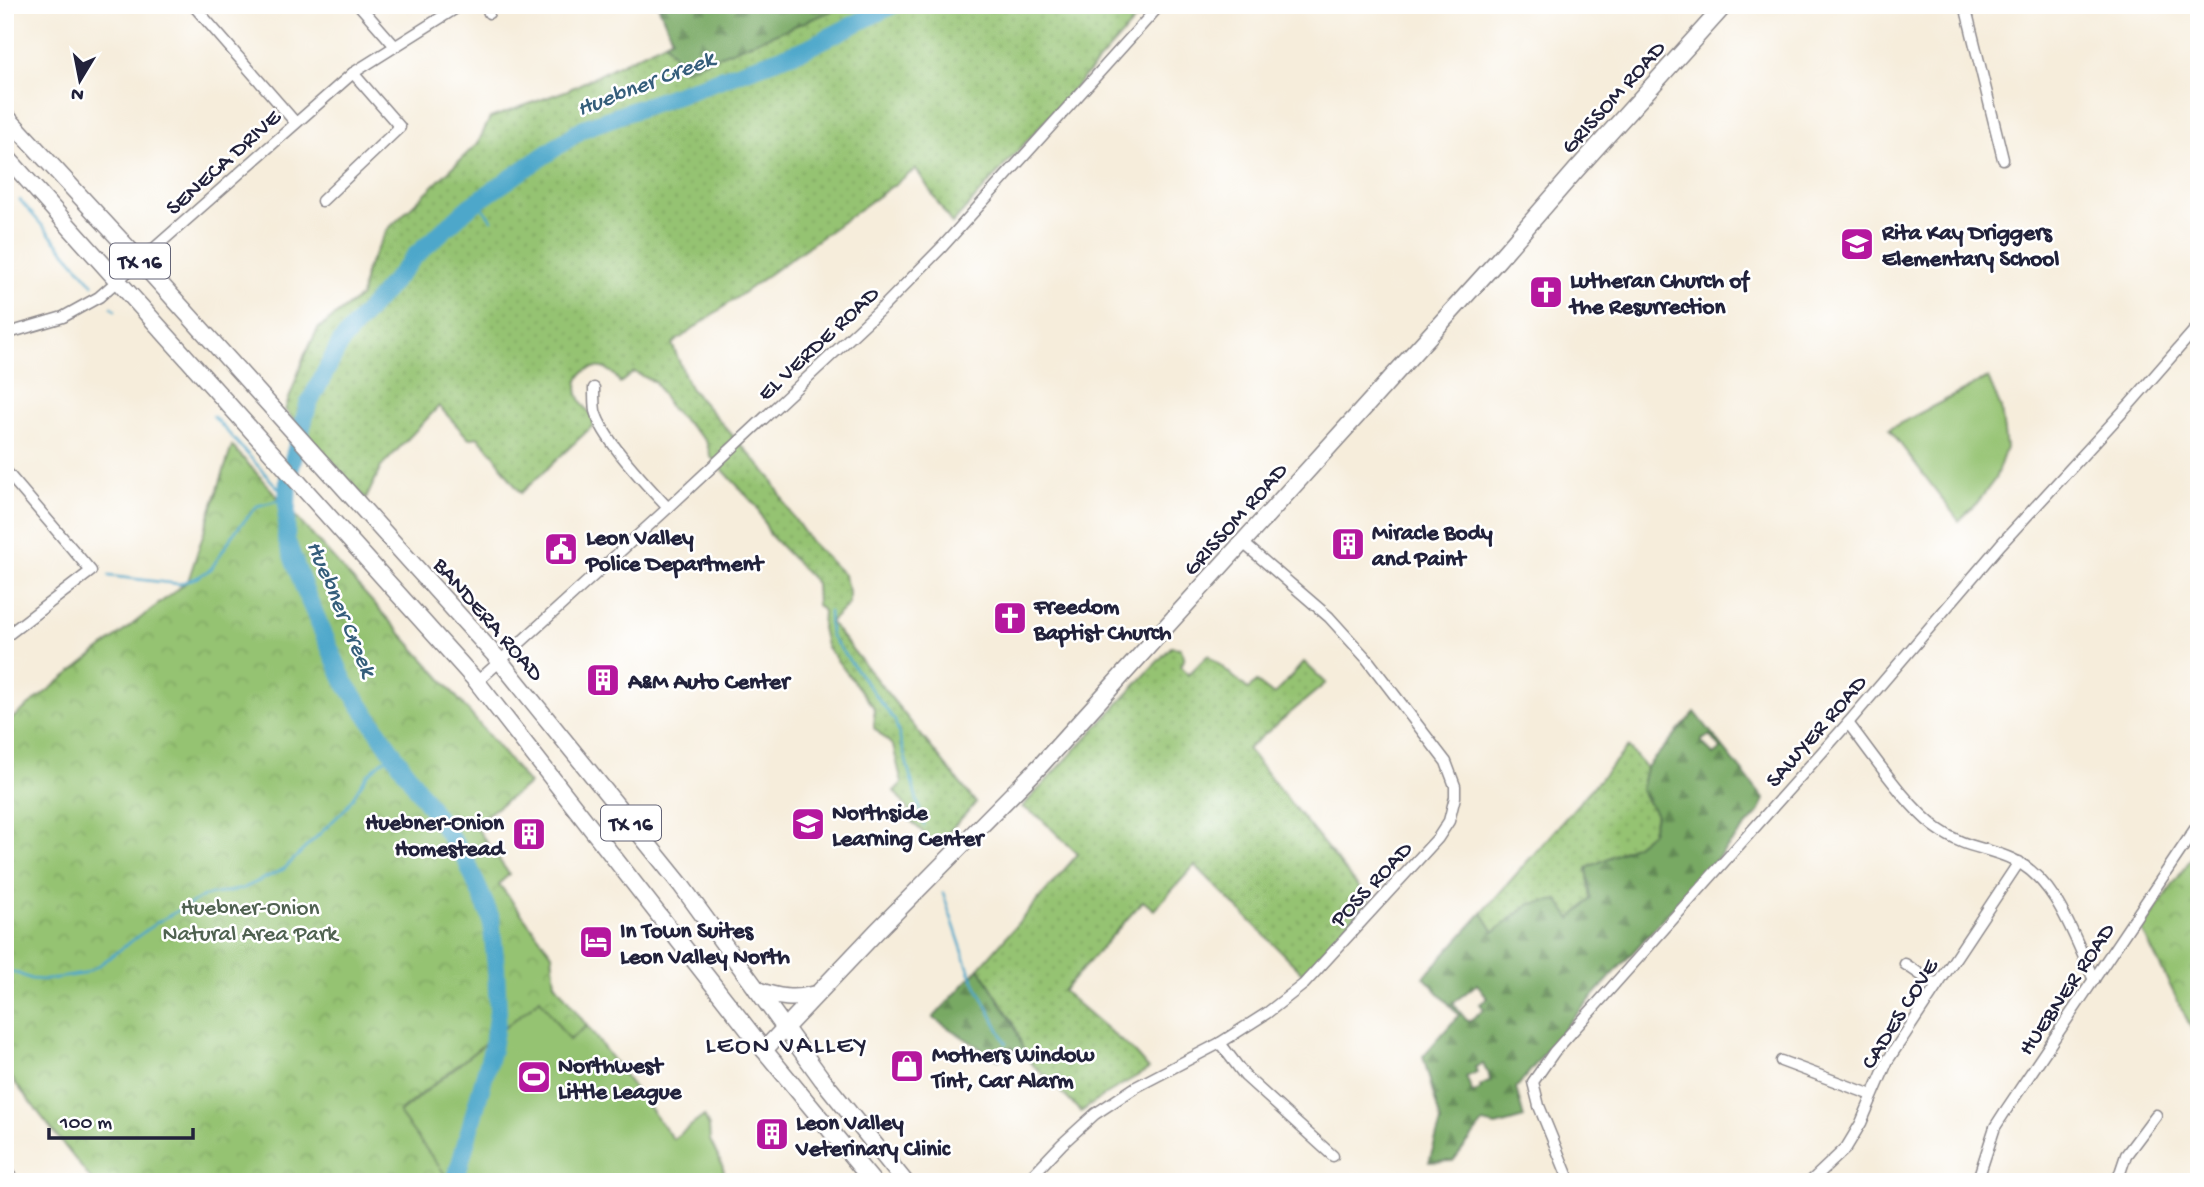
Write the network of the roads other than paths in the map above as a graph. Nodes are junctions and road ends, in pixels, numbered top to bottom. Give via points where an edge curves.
1 (193, 5) edge
2 (359, 5) edge
3 (461, 5) edge
4 (1160, 5) edge
5 (1725, 5) edge
6 (1965, 5) edge
7 (394, 45) junction
8 (353, 72) junction
9 (5, 115) edge
10 (295, 122) junction
11 (5, 155) edge
12 (2003, 159) dead end
13 (322, 201) dead end
14 (139, 260) junction
15 (116, 281) junction
16 (2199, 325) edge
17 (5, 334) edge
18 (594, 388) dead end
19 (6, 473) edge
20 (668, 508) junction
21 (1242, 542) junction
22 (5, 637) edge
23 (500, 662) junction
24 (477, 682) junction
25 (1848, 723) junction
26 (2199, 822) edge
27 (2019, 862) junction
28 (1905, 964) dead end
29 (2094, 980) junction
30 (1936, 985) junction
31 (756, 990) junction
32 (819, 993) junction
33 (785, 1028) junction
34 (1220, 1043) junction
35 (764, 1050) junction
36 (1781, 1061) dead end
37 (1872, 1095) junction
38 (2156, 1115) dead end
39 (1333, 1156) dead end
40 (5, 1169) edge
41 (15, 1182) edge
42 (873, 1182) edge
43 (905, 1182) edge
44 (1026, 1182) edge
45 (1570, 1182) edge
46 (1810, 1182) edge
47 (1976, 1182) edge
48 (2117, 1182) edge

1 - 10 street
2 - 7 street
3 - 7 street, SENECA DRIVE
4 - 20 street, EL VERDE ROAD via 943,246
5 - 21 main road, GRISSOM ROAD
6 - 12 street
7 - 8 street, SENECA DRIVE
8 - 10 street, SENECA DRIVE
8 - 13 street via 400,127
9 - 14 main road, BANDERA ROAD / TX 16
10 - 14 street, SENECA DRIVE
11 - 15 main road, TX 16
14 - 15 street, SENECA DRIVE
14 - 23 main road, BANDERA ROAD / TX 16
15 - 17 street, SENECA DRIVE via 99,297 63,317
15 - 24 main road, TX 16
16 - 25 street, SAWYER ROAD via 2001,544
18 - 20 street via 600,422 621,455
19 - 22 street via 91,571
20 - 23 street, EL VERDE ROAD
21 - 32 main road, GRISSOM ROAD via 1034,772
21 - 34 street, POSS ROAD via 1329,617 1367,659 1446,762 1455,797 1449,821 1438,838 1304,984
23 - 24 street, EL VERDE ROAD
23 - 31 main road, BANDERA ROAD / TX 16 via 681,885
24 - 35 main road, TX 16
25 - 27 street via 1916,809 1938,829 1963,843
25 - 45 street, SAWYER ROAD via 1554,1052 1533,1082
26 - 29 street, HUEBNER ROAD
27 - 29 street via 2051,891
27 - 30 street, CADES COVE
28 - 30 street
29 - 47 street, HUEBNER ROAD via 1995,1128
30 - 37 street, CADES COVE via 1888,1060
31 - 32 main road via 788,998
31 - 33 main road, BANDERA ROAD / TX 16
32 - 33 main road, GRISSOM ROAD
33 - 35 main road, GRISSOM ROAD
33 - 43 main road, BANDERA ROAD / TX 16
34 - 39 street via 1245,1076
34 - 44 street, POSS ROAD via 1095,1114
35 - 42 main road, TX 16
36 - 37 street
37 - 46 street, CADES COVE via 1846,1148
38 - 48 street via 2126,1155
40 - 41 street

